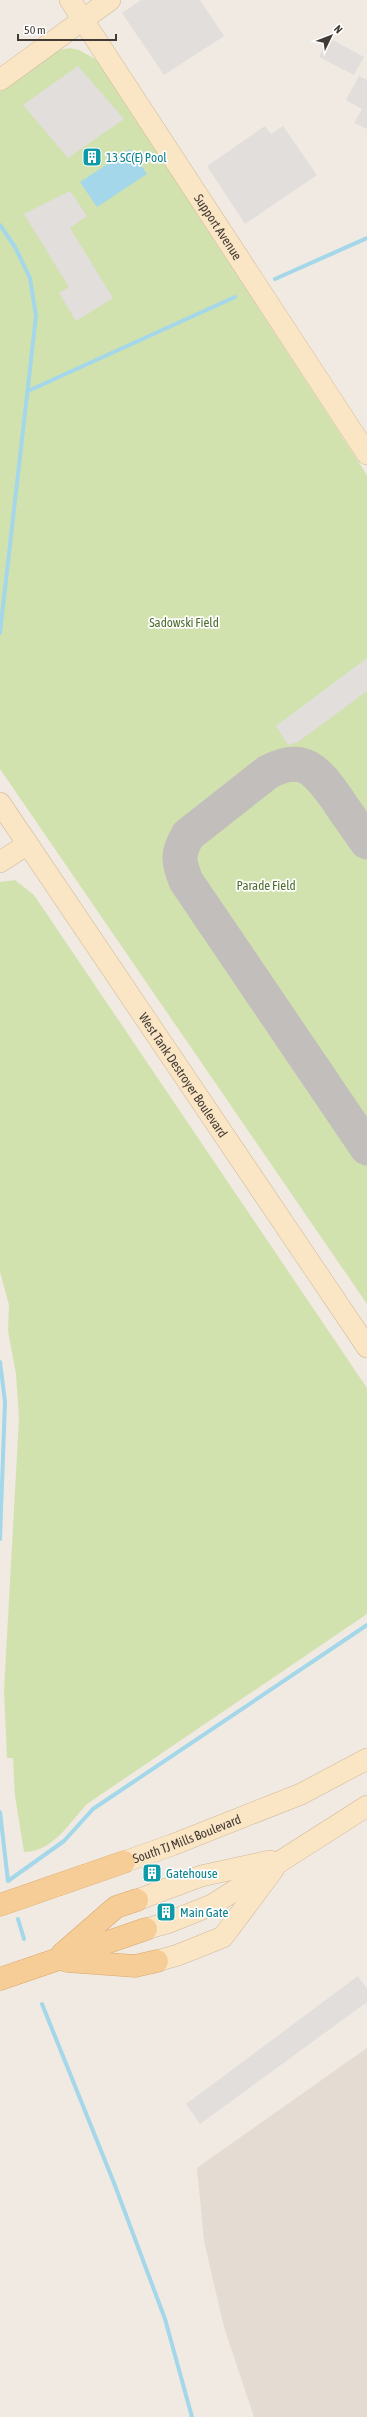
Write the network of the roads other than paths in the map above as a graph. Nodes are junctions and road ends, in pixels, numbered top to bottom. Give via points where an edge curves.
1 (70, 0) edge
2 (110, 0) edge
3 (83, 21) junction
4 (0, 80) edge
5 (367, 454) edge
6 (0, 803) edge
7 (28, 844) junction
8 (0, 862) edge
9 (367, 1347) edge
10 (367, 1758) edge
11 (367, 1806) edge
12 (282, 1858) junction
13 (124, 1862) joint
14 (0, 1905) edge
15 (147, 1930) junction
16 (55, 1960) junction
17 (0, 1979) edge

1 - 3 street, Support Avenue
2 - 3 street
3 - 4 street
3 - 5 street, Support Avenue
6 - 7 street, West Tank Destroyer Boulevard
7 - 8 street
7 - 9 street, West Tank Destroyer Boulevard
10 - 13 street, South TJ Mills Boulevard via 301,1794 172,1846
11 - 12 street
12 - 15 street via 212,1905
12 - 15 street via 201,1876
12 - 15 street via 223,1937 178,1955
13 - 14 main road, South TJ Mills Boulevard
15 - 16 main road
15 - 16 main road via 135,1966
15 - 16 main road via 116,1907
16 - 17 main road

